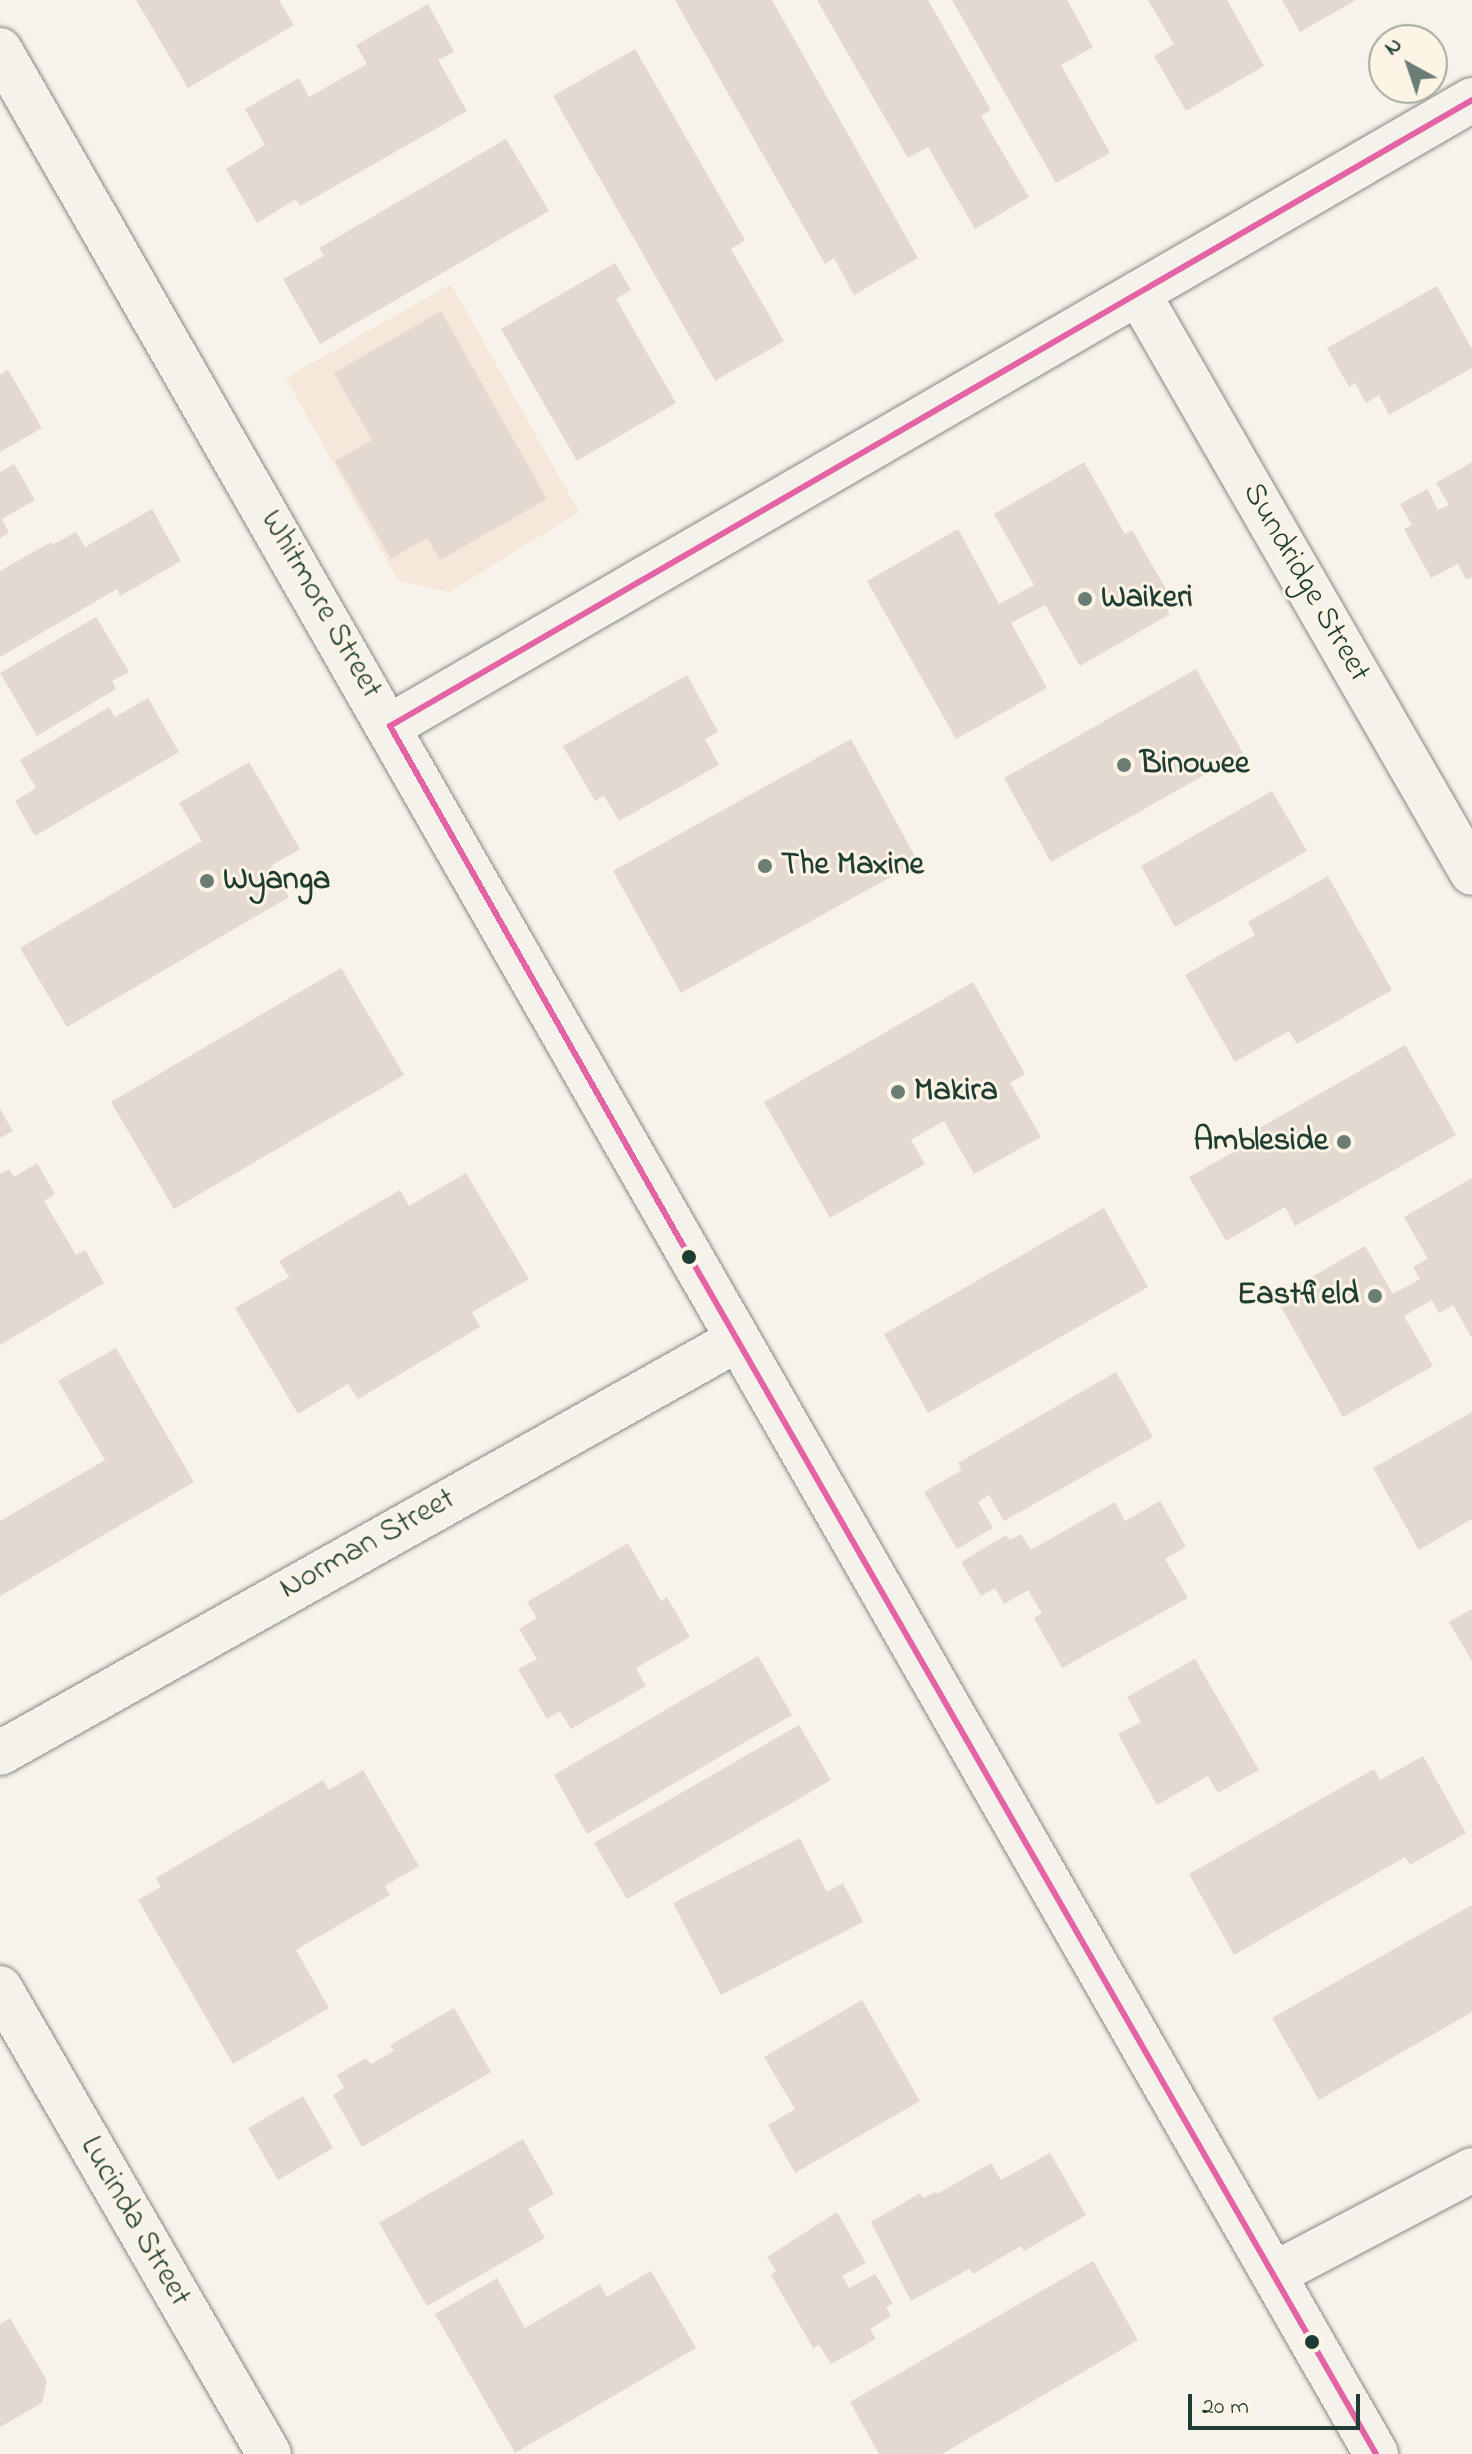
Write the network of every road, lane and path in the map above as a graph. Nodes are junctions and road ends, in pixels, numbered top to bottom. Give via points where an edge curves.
1 (0, 50) edge
2 (1472, 100) edge
3 (1138, 293) junction
4 (390, 726) junction
5 (1472, 873) edge
6 (737, 1340) junction
7 (0, 1753) edge
8 (0, 1988) edge
9 (1472, 2170) edge
10 (1274, 2274) junction
11 (269, 2454) edge
12 (1376, 2454) edge

1 - 4 street, Whitmore Street
2 - 3 street
3 - 4 street
3 - 5 street, Sundridge Street
4 - 6 street, Whitmore Street
6 - 7 street, Norman Street
6 - 10 street, Whitmore Street
8 - 11 street, Lucinda Street
9 - 10 street
10 - 12 street, Whitmore Street

